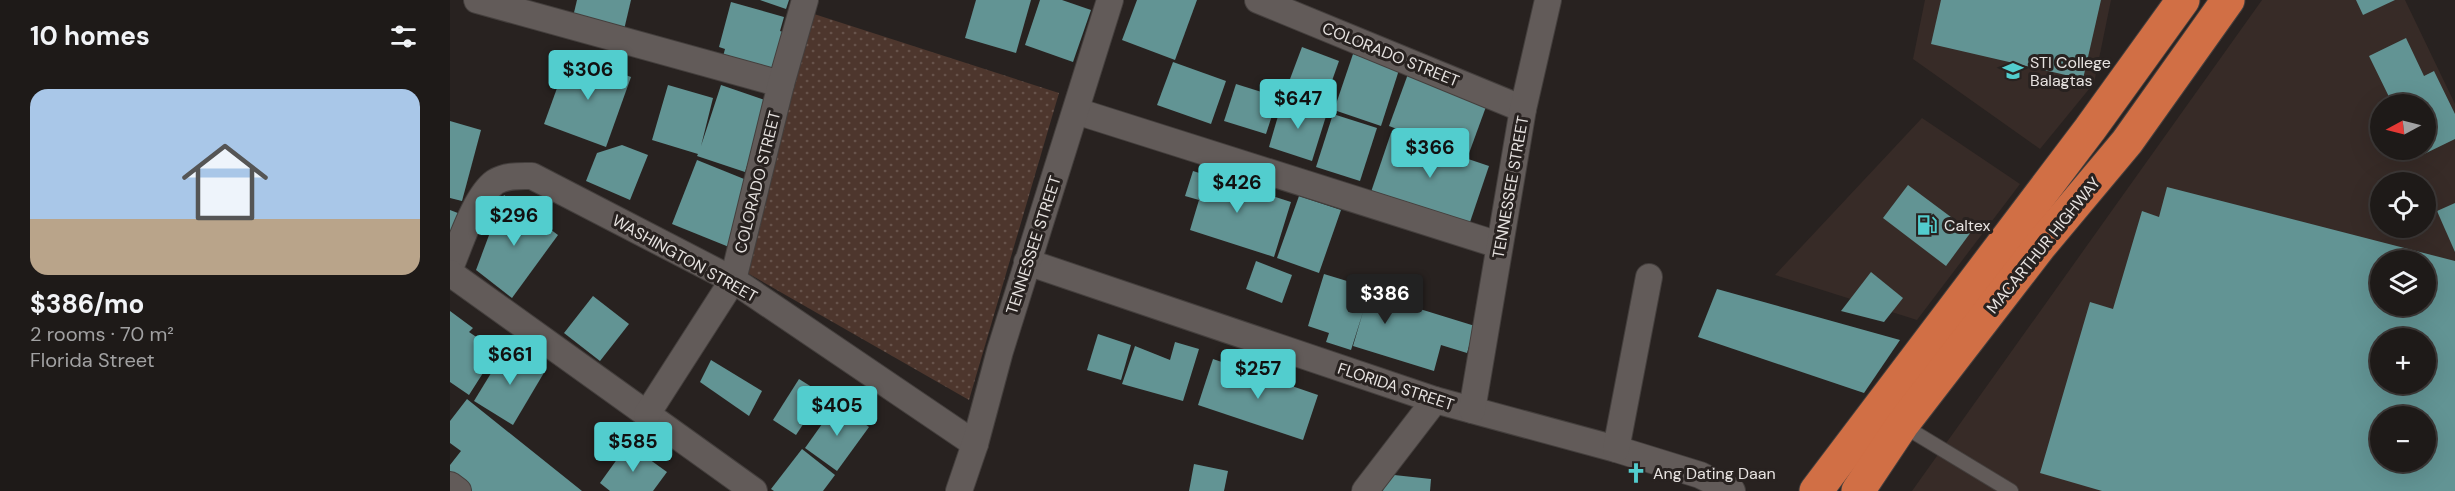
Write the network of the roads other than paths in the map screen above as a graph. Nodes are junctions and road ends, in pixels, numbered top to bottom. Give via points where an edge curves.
1 (477, 0) edge
2 (805, 0) edge
3 (1110, 0) edge
4 (1258, 0) edge
5 (1548, 0) edge
6 (2183, 0) edge
7 (2228, 0) edge
8 (781, 84) junction
9 (1523, 109) junction
10 (1076, 111) junction
11 (1499, 245) junction
12 (1027, 262) junction
13 (450, 268) edge
14 (450, 273) edge
15 (1648, 277) dead end
16 (733, 280) junction
17 (1435, 400) junction
18 (1472, 410) junction
19 (647, 414) junction
20 (1891, 416) junction
21 (975, 444) junction
22 (1616, 449) junction
23 (450, 485) edge
24 (458, 491) edge
25 (754, 491) edge
26 (959, 491) edge
27 (1365, 491) edge
28 (1732, 491) edge
29 (1816, 491) edge
30 (1858, 491) edge
31 (2010, 491) edge

1 - 8 street
2 - 8 street, COLORADO STREET
3 - 10 street, TENNESSEE STREET
4 - 9 street, COLORADO STREET
5 - 9 street, TENNESSEE STREET
6 - 20 highway, MACARTHUR HIGHWAY
7 - 20 highway, MACARTHUR HIGHWAY via 2127,142
8 - 16 street, COLORADO STREET
9 - 11 street, TENNESSEE STREET
10 - 11 street
10 - 12 street, TENNESSEE STREET
11 - 18 street, TENNESSEE STREET
12 - 17 street, FLORIDA STREET
12 - 21 street, TENNESSEE STREET
13 - 16 street, WASHINGTON STREET via 484,192 511,176 532,176
14 - 19 street
15 - 22 street
16 - 19 street, COLORADO STREET
16 - 21 street, WASHINGTON STREET
17 - 18 street, FLORIDA STREET
17 - 27 street
18 - 22 street, FLORIDA STREET
19 - 25 street
20 - 29 highway, MACARTHUR HIGHWAY
20 - 30 highway, MACARTHUR HIGHWAY
20 - 31 lane
21 - 26 street, TENNESSEE STREET
22 - 28 street, FLORIDA STREET via 1700,475
23 - 24 street

